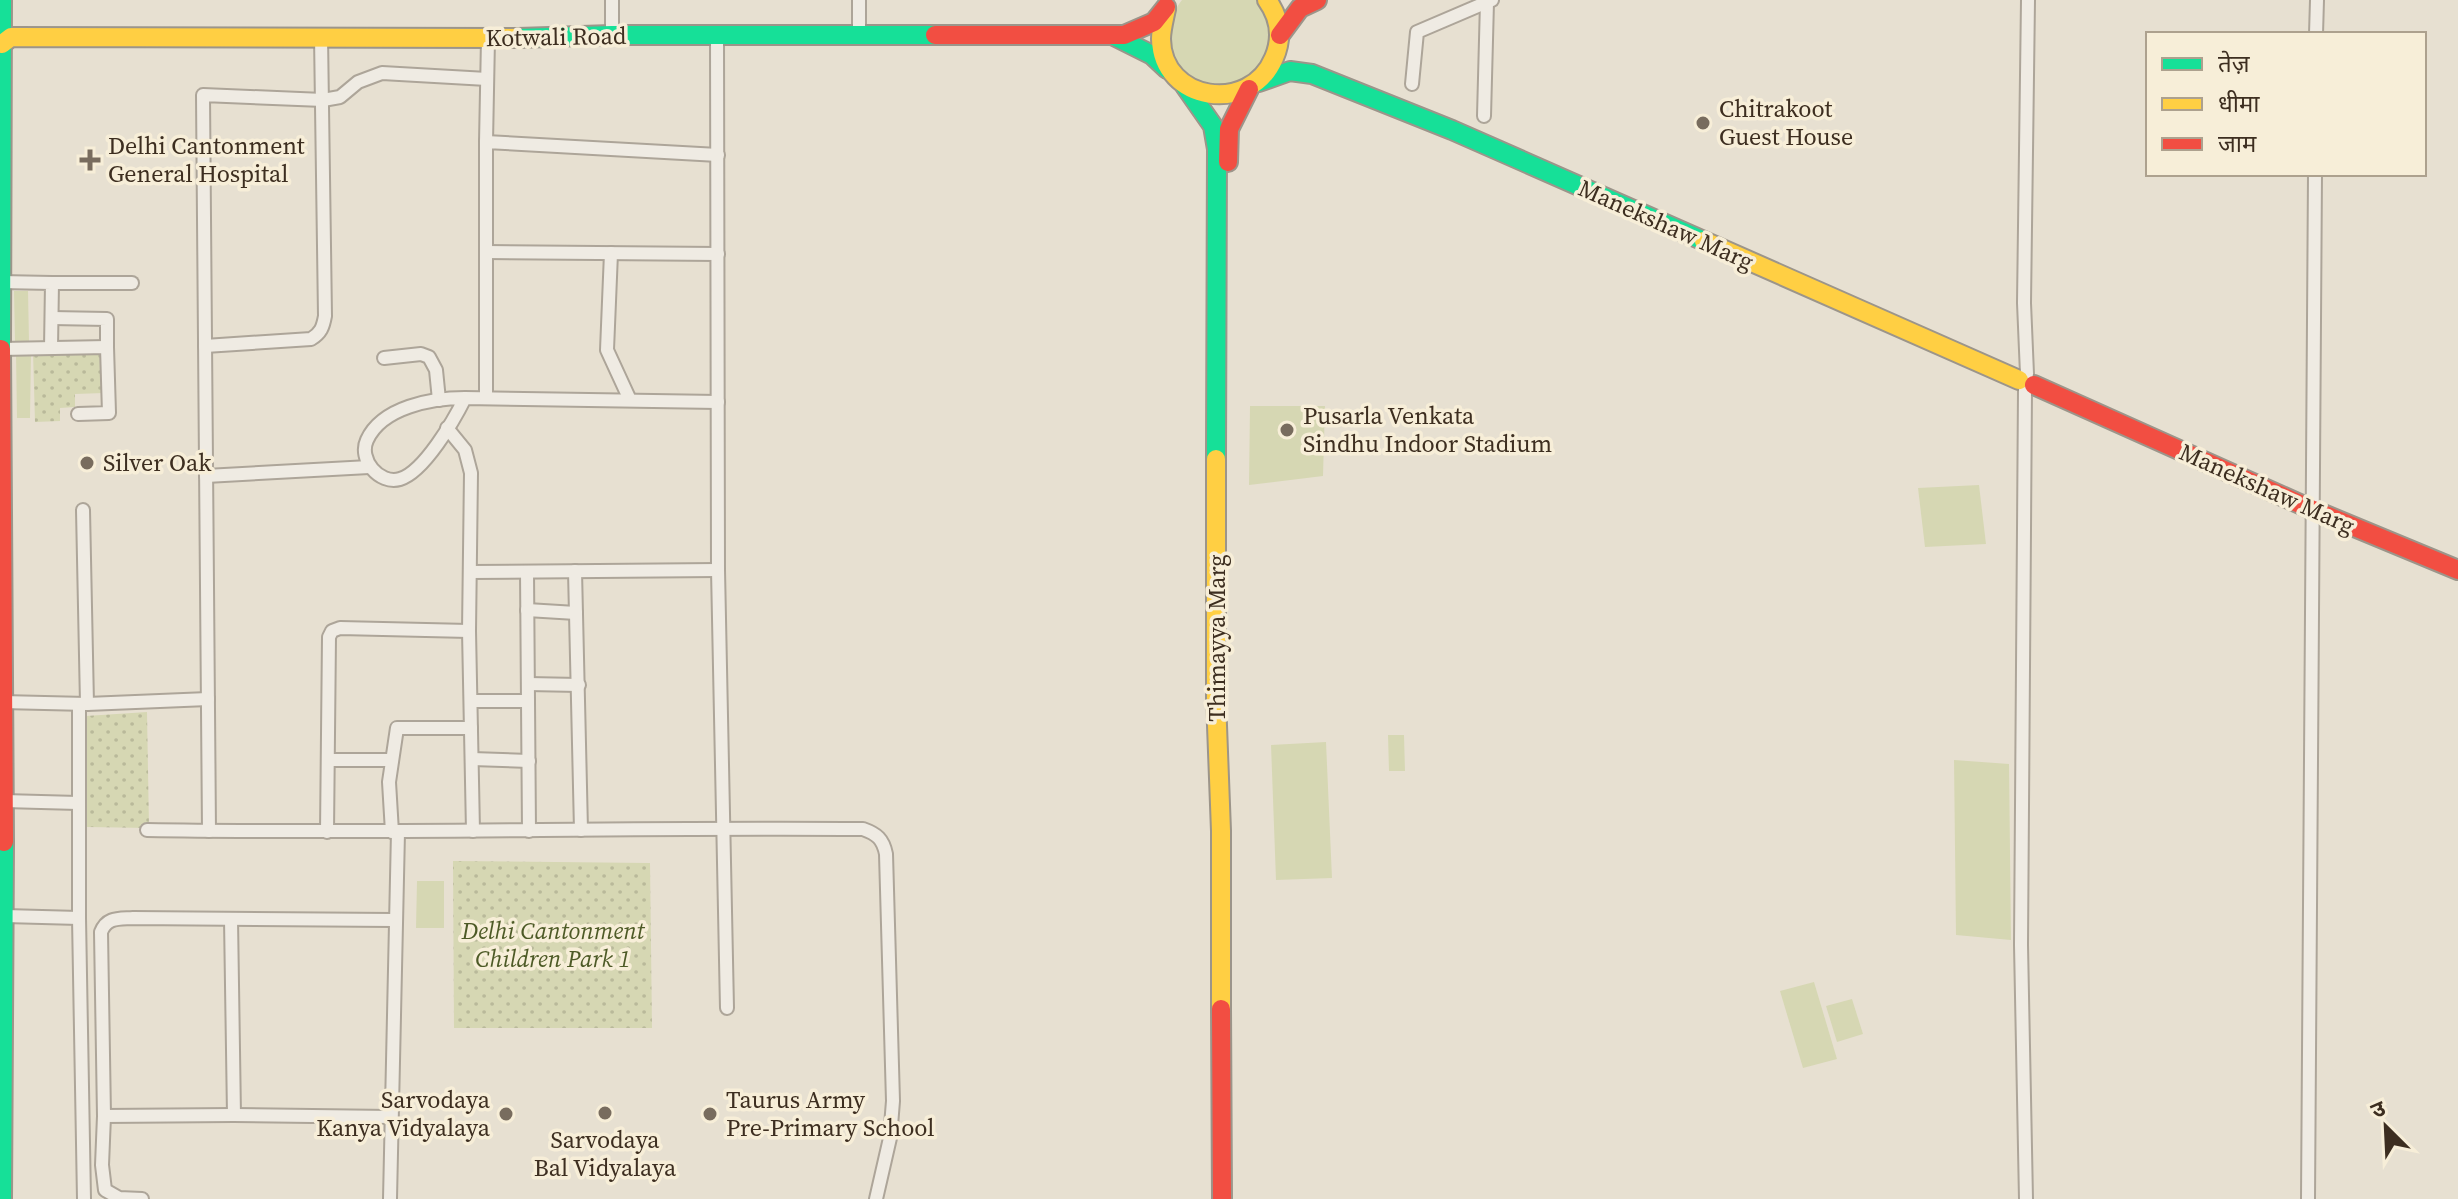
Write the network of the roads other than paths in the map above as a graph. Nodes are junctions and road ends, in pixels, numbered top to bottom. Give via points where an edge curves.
1 (2, 0) edge
2 (612, 0) edge
3 (859, 0) edge
4 (1267, 0) edge
5 (2028, 0) edge
6 (2317, 0) edge
7 (1490, 1) edge
8 (1169, 4) edge
9 (1309, 4) edge
10 (2316, 32) edge
11 (612, 35) junction
12 (717, 35) junction
13 (859, 35) junction
14 (1112, 35) junction
15 (321, 36) junction
16 (488, 39) junction
17 (1280, 40) junction
18 (1, 44) edge
19 (1312, 74) junction
20 (487, 79) junction
21 (1180, 82) junction
22 (1412, 84) dead end
23 (1254, 85) junction
24 (323, 100) junction
25 (1484, 116) dead end
26 (486, 142) junction
27 (718, 155) junction
28 (2315, 176) edge
29 (1, 212) edge
30 (486, 252) junction
31 (611, 253) junction
32 (718, 254) junction
33 (1, 282) edge
34 (52, 283) junction
35 (132, 283) dead end
36 (52, 318) junction
37 (205, 346) junction
38 (107, 347) junction
39 (51, 348) junction
40 (1, 349) edge
41 (384, 358) dead end
42 (2026, 382) junction
43 (465, 398) junction
44 (486, 398) junction
45 (439, 400) junction
46 (630, 400) junction
47 (718, 402) junction
48 (78, 414) dead end
49 (447, 428) junction
50 (369, 467) junction
51 (206, 476) junction
52 (2311, 509) junction
53 (83, 510) dead end
54 (0, 520) edge
55 (718, 570) junction
56 (2458, 570) edge
57 (575, 571) junction
58 (470, 572) junction
59 (527, 572) junction
60 (527, 610) junction
61 (576, 613) junction
62 (469, 631) junction
63 (528, 684) junction
64 (579, 685) junction
65 (2, 694) edge
66 (208, 699) junction
67 (1222, 699) junction
68 (471, 701) junction
69 (528, 701) junction
70 (83, 704) junction
71 (471, 728) junction
72 (472, 759) junction
73 (328, 760) junction
74 (392, 760) junction
75 (529, 761) junction
76 (4, 801) junction
77 (78, 803) junction
78 (723, 828) junction
79 (147, 830) dead end
80 (581, 830) junction
81 (209, 831) junction
82 (473, 831) junction
83 (529, 831) junction
84 (327, 832) junction
85 (395, 832) junction
86 (3, 914) edge
87 (79, 918) junction
88 (231, 919) junction
89 (394, 920) junction
90 (727, 1008) dead end
91 (2, 1094) edge
92 (234, 1115) junction
93 (104, 1116) junction
94 (391, 1117) junction
95 (1, 1178) edge
96 (2, 1199) edge
97 (84, 1199) edge
98 (142, 1199) edge
99 (390, 1199) edge
100 (876, 1199) edge
101 (1222, 1199) edge
102 (1233, 1199) edge
103 (2026, 1199) edge
104 (2308, 1199) edge

1 - 18 street
2 - 11 street
3 - 13 street
4 - 17 street via 1278,20
5 - 42 street
6 - 10 street
7 - 22 street via 1417,32
7 - 25 street
8 - 14 street via 1154,22
8 - 21 street via 1159,44 1164,62
9 - 17 street, Thimayya Marg
11 - 12 street, Kotwali Road
11 - 16 street, Kotwali Road
12 - 13 street, Kotwali Road
12 - 27 street
13 - 14 street, Kotwali Road
14 - 21 street via 1152,55
15 - 16 street, Kotwali Road
15 - 18 street, Kotwali Road via 11,37
15 - 24 street
16 - 20 street
17 - 19 street, Manekshaw Marg via 1294,61
17 - 23 street, Thimayya Marg via 1275,59
18 - 29 street
19 - 23 street, Manekshaw Marg via 1290,71
19 - 42 street, Manekshaw Marg via 1452,130
20 - 24 street via 382,73 358,82 340,97
20 - 26 street
21 - 23 street, Manekshaw Marg via 1217,97
21 - 67 street, Thimayya Marg via 1213,126 1217,149
23 - 67 street, Thimayya Marg via 1231,123 1228,150
24 - 37 street via 323,328 311,339
24 - 37 street via 203,95
26 - 27 street
26 - 30 street
27 - 32 street
28 - 52 street
29 - 33 street
30 - 31 street
30 - 44 street
31 - 32 street
31 - 46 street via 607,350
32 - 47 street
33 - 34 street
33 - 40 street
34 - 35 street
34 - 36 street
36 - 38 street via 107,319
36 - 39 street
37 - 51 street
38 - 39 street
38 - 48 street via 109,413
39 - 40 street
40 - 54 street
41 - 45 street via 429,357
42 - 52 street, Manekshaw Marg
42 - 103 street via 2021,945
43 - 44 street
43 - 45 street
43 - 49 street
44 - 46 street
45 - 50 street via 391,415 380,425 367,439
46 - 47 street
47 - 55 street
49 - 50 street via 419,465 399,479
49 - 58 street via 465,450 471,473
50 - 51 street
51 - 66 street
52 - 56 street, Manekshaw Marg
52 - 104 street
53 - 70 street
54 - 65 street
55 - 57 street
55 - 78 street
57 - 59 street
57 - 61 street
58 - 59 street
58 - 62 street
59 - 60 street
60 - 61 street
60 - 63 street
61 - 64 street
62 - 68 street
62 - 73 street via 332,631
63 - 64 street
63 - 69 street
64 - 80 street
65 - 70 street
65 - 76 street
66 - 70 street
66 - 81 street
67 - 101 street, Thimayya Marg
67 - 102 street, Thimayya Marg via 1233,916
68 - 69 street
68 - 71 street
69 - 75 street
70 - 77 street
71 - 72 street
71 - 74 street via 400,726
72 - 75 street
72 - 82 street
73 - 74 street
73 - 84 street
74 - 85 street via 388,795
75 - 83 street
76 - 77 street
76 - 86 street
77 - 87 street
78 - 80 street
78 - 90 street
78 - 100 street via 863,829 883,842 893,1101
79 - 81 street
80 - 83 street
81 - 84 street
82 - 83 street
82 - 85 street
84 - 85 street
85 - 89 street
86 - 87 street
86 - 91 street
87 - 97 street
88 - 89 street
88 - 92 street
88 - 93 street via 133,918 104,923
89 - 94 street
91 - 95 street
92 - 93 street
92 - 94 street
93 - 98 street via 105,1190 119,1198
94 - 99 street
95 - 96 street

